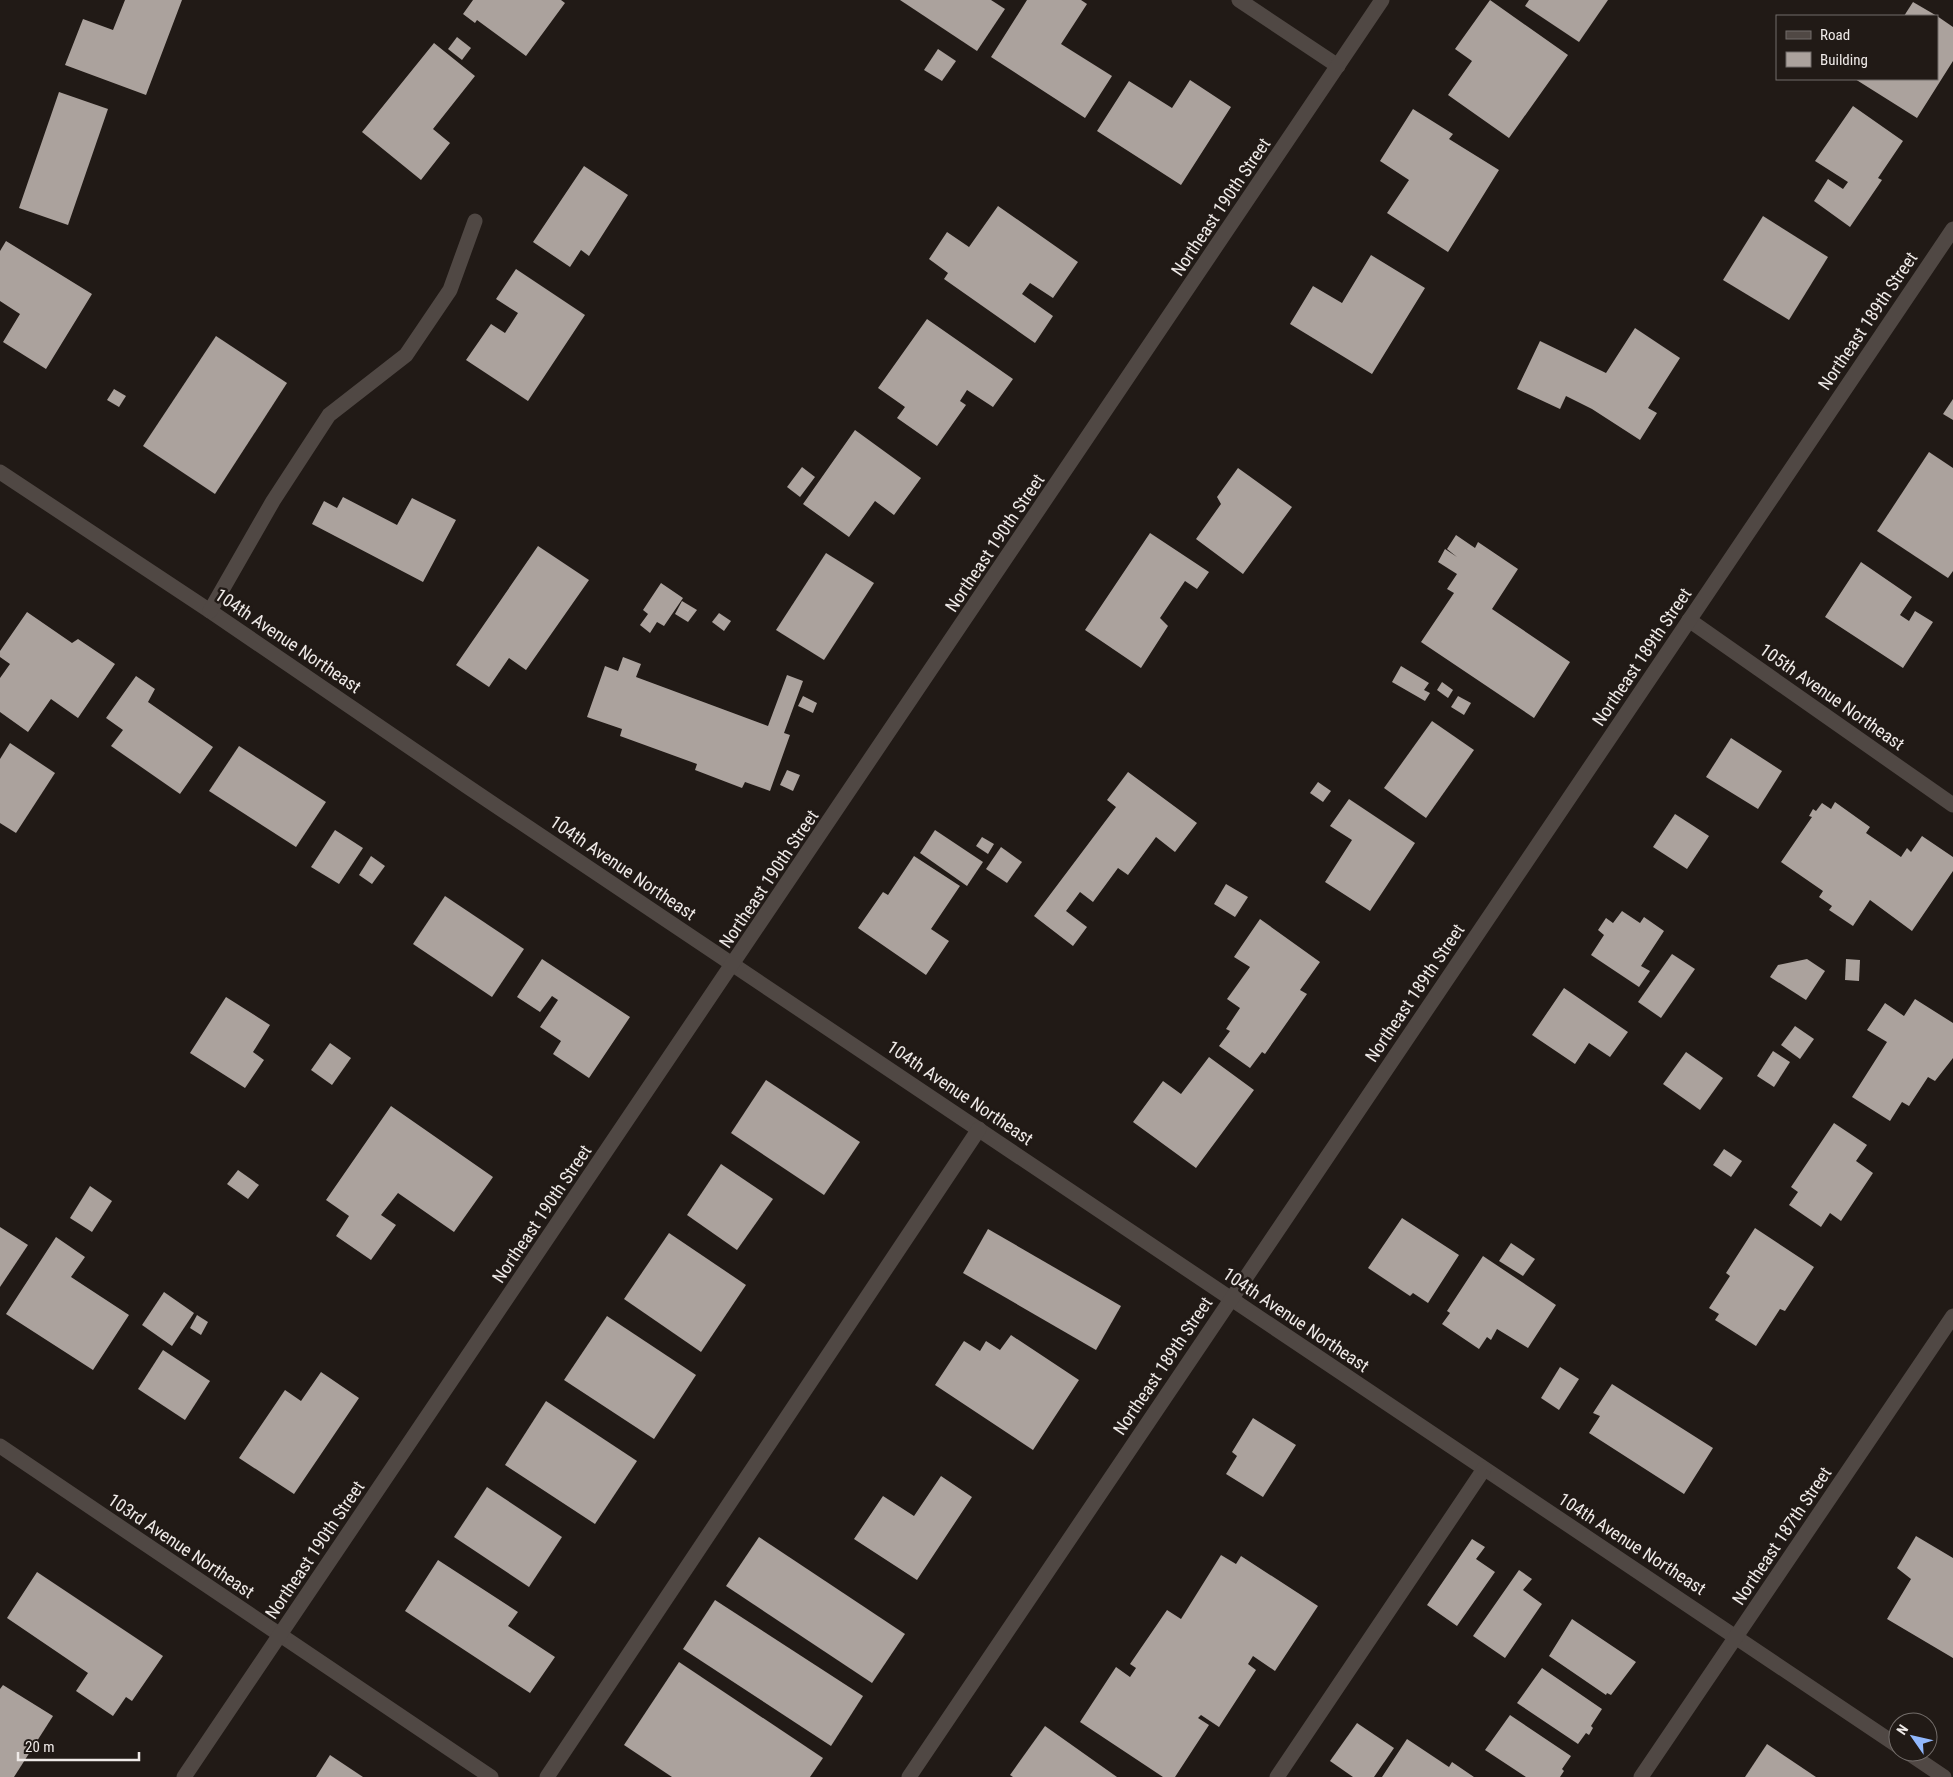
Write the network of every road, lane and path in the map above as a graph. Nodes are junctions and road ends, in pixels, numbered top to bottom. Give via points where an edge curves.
1 (1240, 0) edge
2 (1382, 0) edge
3 (1338, 66) junction
4 (475, 221) dead end
5 (1953, 230) edge
6 (0, 472) edge
7 (210, 611) junction
8 (1689, 620) junction
9 (1953, 805) edge
10 (734, 964) junction
11 (979, 1129) junction
12 (1231, 1299) junction
13 (1953, 1316) edge
14 (0, 1446) edge
15 (1484, 1469) junction
16 (280, 1635) junction
17 (1737, 1636) junction
18 (1888, 1739) edge
19 (1922, 1762) edge
20 (184, 1777) edge
21 (491, 1777) edge
22 (547, 1777) edge
23 (909, 1777) edge
24 (1277, 1777) edge
25 (1641, 1777) edge
26 (1944, 1777) edge

1 - 3 street
2 - 3 street, Northeast 190th Street
3 - 10 street, Northeast 190th Street
4 - 7 street via 450,290 406,355 329,415 273,501
5 - 8 street, Northeast 189th Street
6 - 7 street, 104th Avenue Northeast
7 - 10 street, 104th Avenue Northeast
8 - 9 street, 105th Avenue Northeast
8 - 12 street, Northeast 189th Street
10 - 11 street, 104th Avenue Northeast
10 - 16 street, Northeast 190th Street
11 - 12 street, 104th Avenue Northeast
11 - 22 street
12 - 15 street, 104th Avenue Northeast
12 - 23 street, Northeast 189th Street
13 - 17 street, Northeast 187th Street
14 - 16 street, 103rd Avenue Northeast
15 - 17 street, 104th Avenue Northeast
15 - 24 street
16 - 20 street, Northeast 190th Street
16 - 21 street, 103rd Avenue Northeast
17 - 18 street, 104th Avenue Northeast
17 - 25 street, Northeast 187th Street
19 - 26 street

